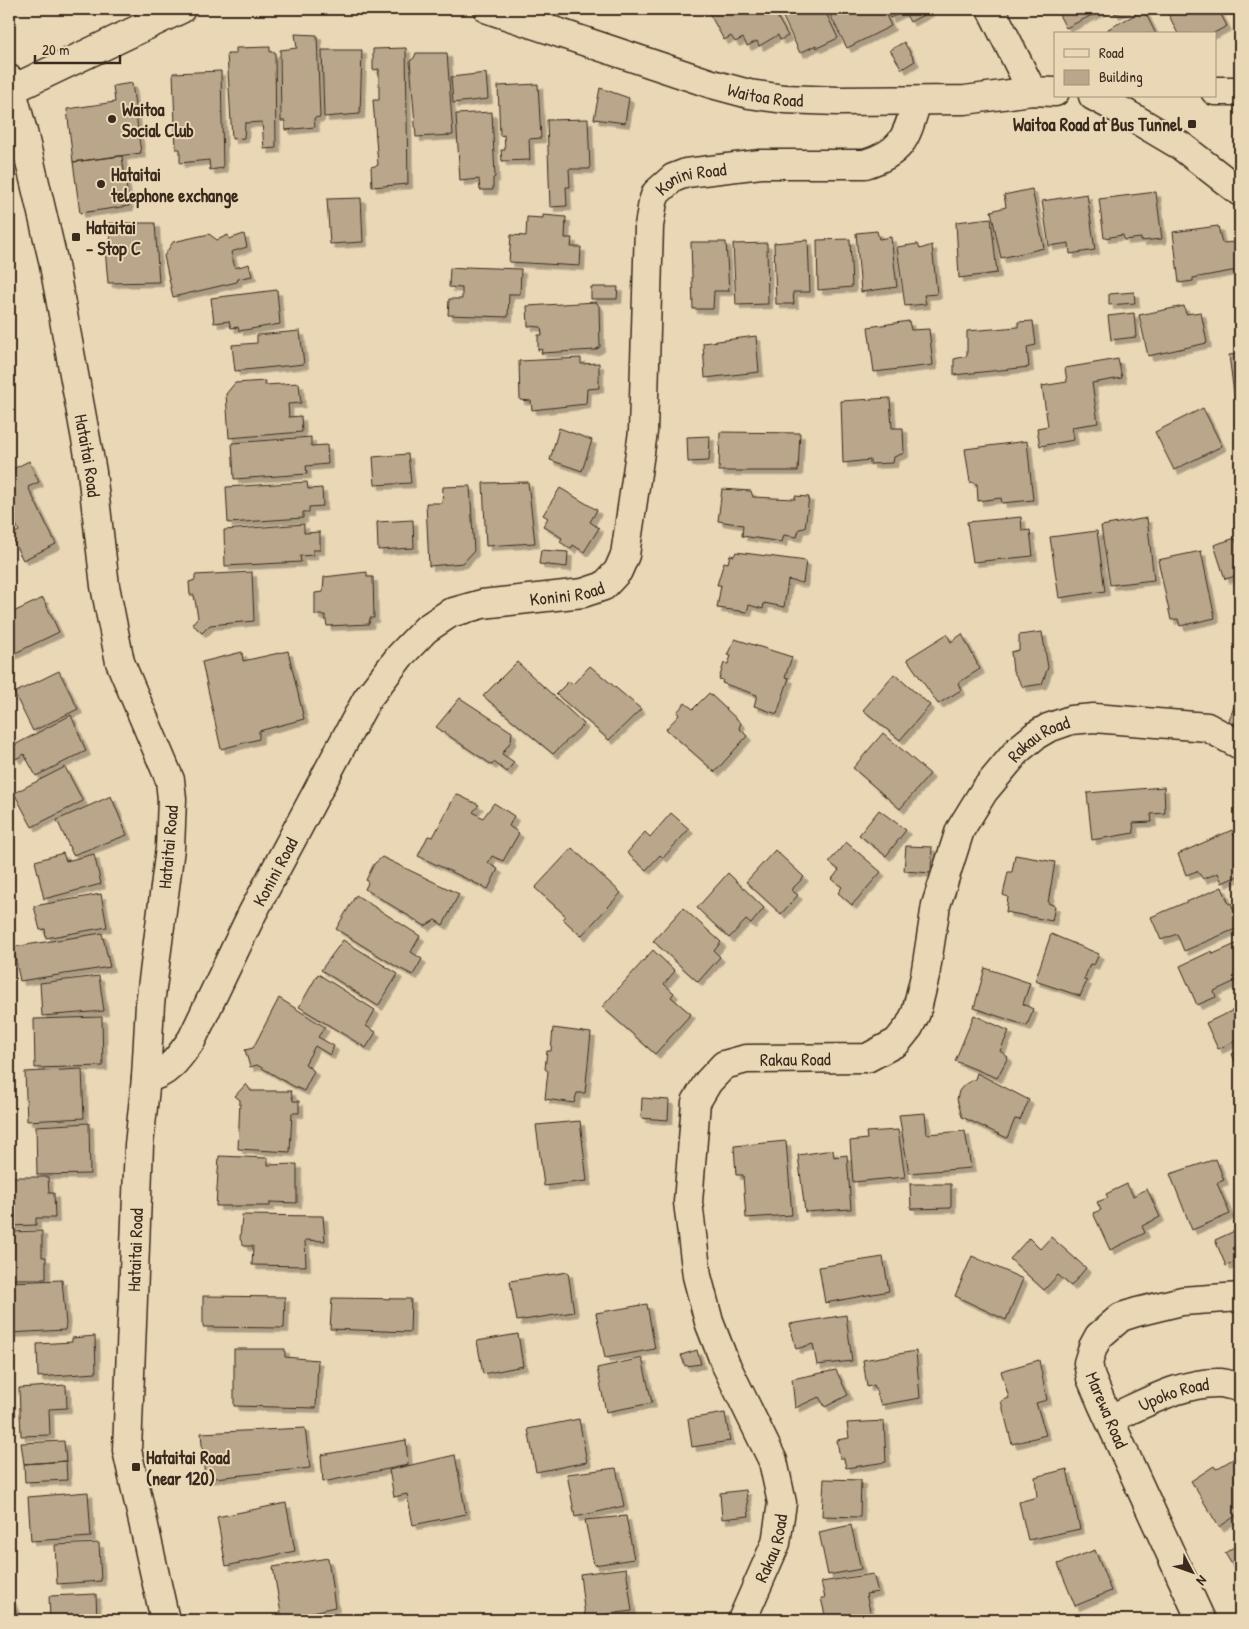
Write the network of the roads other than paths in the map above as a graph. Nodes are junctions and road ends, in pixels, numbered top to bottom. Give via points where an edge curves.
1 (181, 9) edge
2 (488, 9) edge
3 (991, 9) edge
4 (10, 86) edge
5 (1216, 91) edge
6 (1240, 91) edge
7 (1043, 92) edge
8 (1097, 98) edge
9 (916, 101) junction
10 (1240, 192) edge
11 (1240, 745) edge
12 (146, 1078) junction
13 (1240, 1297) edge
14 (1240, 1387) edge
15 (1110, 1419) junction
16 (165, 1620) edge
17 (742, 1620) edge
18 (1201, 1620) edge

1 - 4 street
2 - 9 street, Waitoa Road via 749,94 784,99
3 - 7 street
4 - 12 street, Hataitai Road via 24,132 53,260 92,472 105,586 120,662 170,780 170,848 150,1004
5 - 6 street
7 - 9 street, Waitoa Road
8 - 10 street via 1181,146
9 - 12 street, Konini Road via 906,135 882,159 865,164 761,164 686,174 673,178 656,193 650,226 643,432 625,554 618,571 604,586 583,593 482,604 450,613 426,629 400,656 367,699 252,914 192,1039 165,1071
11 - 17 street, Rakau Road via 1207,728 1094,718 1071,720 1036,735 984,790 960,830 936,905 916,1012 897,1042 867,1058 746,1059 724,1065 696,1102 688,1202 697,1276 709,1322 725,1363 773,1461 782,1503 776,1543
12 - 16 street, Hataitai Road via 139,1144 126,1450
13 - 15 street, Marewa Road via 1182,1301 1137,1312 1120,1318 1099,1336 1088,1362 1091,1378
14 - 15 street, Upoko Road via 1222,1383 1185,1388
15 - 18 street, Marewa Road

